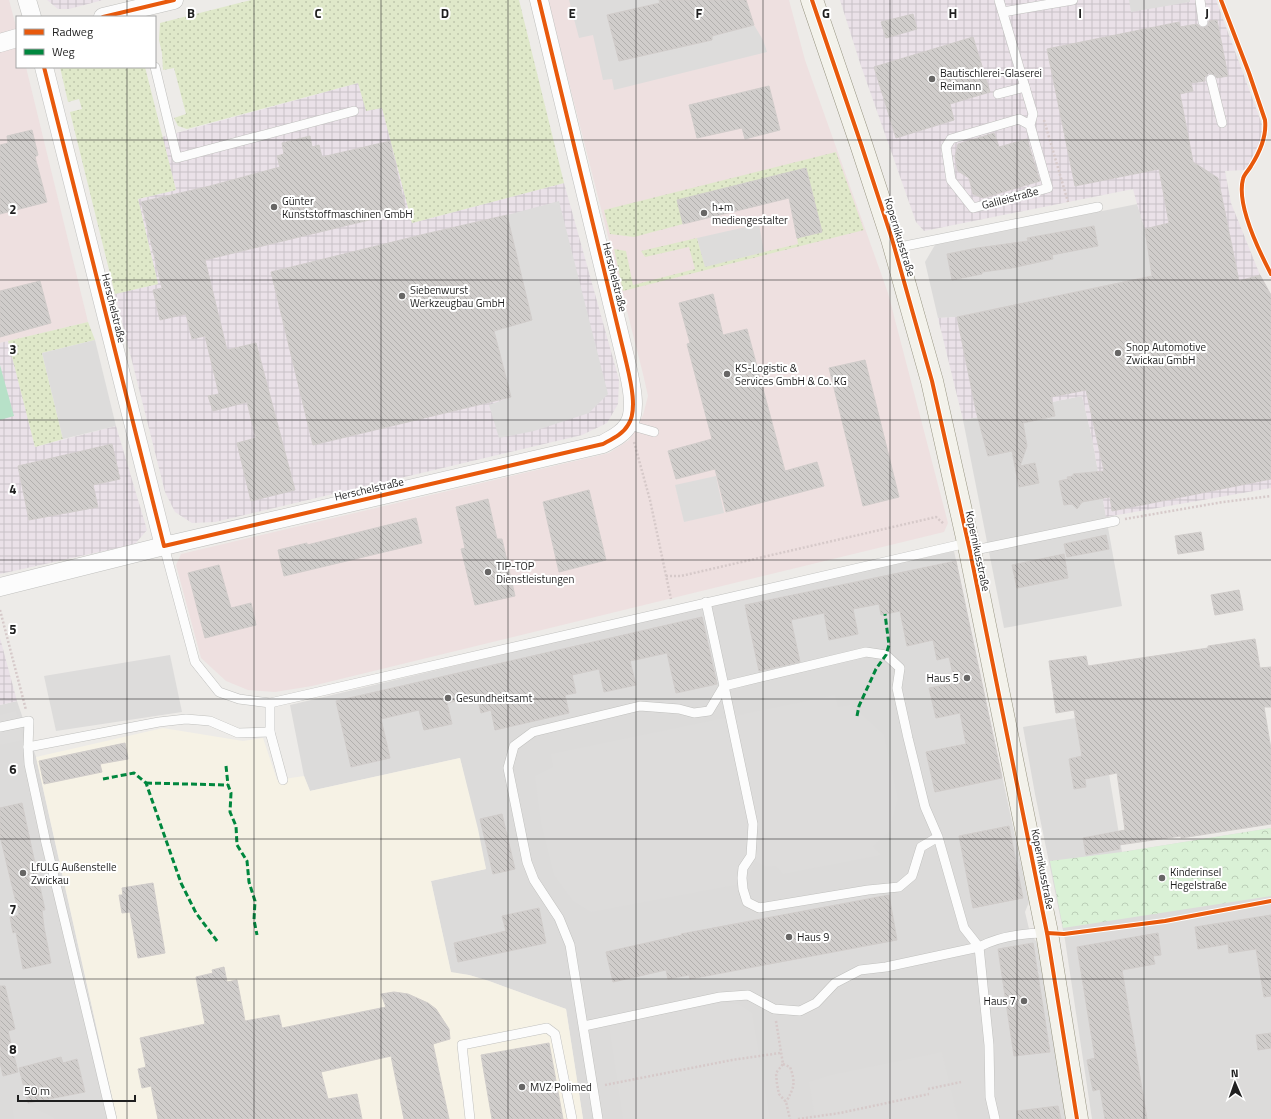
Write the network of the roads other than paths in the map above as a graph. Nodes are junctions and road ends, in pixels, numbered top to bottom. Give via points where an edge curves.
1 (27, 0) edge
2 (174, 0) edge
3 (539, 0) edge
4 (812, 0) edge
5 (999, 0) edge
6 (1073, 0) edge
7 (1200, 0) edge
8 (142, 12) edge
9 (1003, 12) junction
10 (32, 16) edge
11 (111, 16) edge
12 (1203, 22) dead end
13 (16, 38) edge
14 (0, 43) edge
15 (44, 68) edge
16 (155, 68) edge
17 (1211, 79) dead end
18 (1025, 87) junction
19 (998, 94) dead end
20 (354, 111) dead end
21 (1222, 123) dead end
22 (1030, 125) junction
23 (1098, 207) dead end
24 (895, 248) junction
25 (629, 425) junction
26 (654, 432) dead end
27 (1115, 521) road end
28 (164, 546) junction
29 (968, 547) junction
30 (0, 587) edge
31 (706, 602) junction
32 (724, 686) junction
33 (270, 703) junction
34 (0, 727) edge
35 (270, 732) junction
36 (28, 747) junction
37 (284, 780) dead end
38 (938, 837) junction
39 (1047, 933) junction
40 (979, 947) junction
41 (584, 1026) junction
42 (112, 1119) edge
43 (470, 1119) edge
44 (572, 1119) edge
45 (598, 1119) edge
46 (995, 1119) edge
47 (1077, 1119) edge

1 - 10 street
2 - 8 street
3 - 25 street, Herschelstraße via 625,357 633,411
4 - 24 street, Kopernikusstraße
5 - 9 lane
6 - 9 lane
7 - 12 lane
8 - 11 street
9 - 18 lane
13 - 14 street
15 - 28 street, Herschelstraße
16 - 20 lane via 178,158
17 - 21 lane
18 - 19 lane
18 - 22 lane via 1033,114
22 - 22 lane, Galileistraße via 1048,188 973,208 951,180 946,148 951,139 1019,119
23 - 24 lane, Kopernikusstraße
24 - 29 street, Kopernikusstraße via 932,381
25 - 26 lane
25 - 28 street, Herschelstraße via 617,437 603,444
27 - 29 lane
28 - 30 street, Herschelstraße
28 - 33 lane via 195,662 219,692 239,700
29 - 31 lane
29 - 39 street, Kopernikusstraße
31 - 32 lane
31 - 33 lane
32 - 38 lane via 866,652 886,655 900,668 897,688 908,738 926,807
32 - 38 lane via 753,824 751,856 743,868 742,878 747,902 759,908 899,887 912,876 921,847
32 - 41 lane via 709,711 694,713 679,709 640,706 533,732 514,746 508,768 527,862 534,880 559,918 570,945
33 - 35 lane
34 - 36 lane via 29,721
35 - 36 lane via 238,733 210,721 186,719
35 - 37 lane
36 - 42 lane via 29,764 46,843
38 - 40 lane via 964,928
39 - 40 lane via 1030,933 992,940
39 - 47 street, Kopernikusstraße
40 - 41 lane via 860,970 835,983 816,1003 800,1012 774,1009 748,994 720,997
40 - 46 lane via 989,1045 990,1097
41 - 45 lane
43 - 44 lane via 462,1045 547,1028 555,1034

